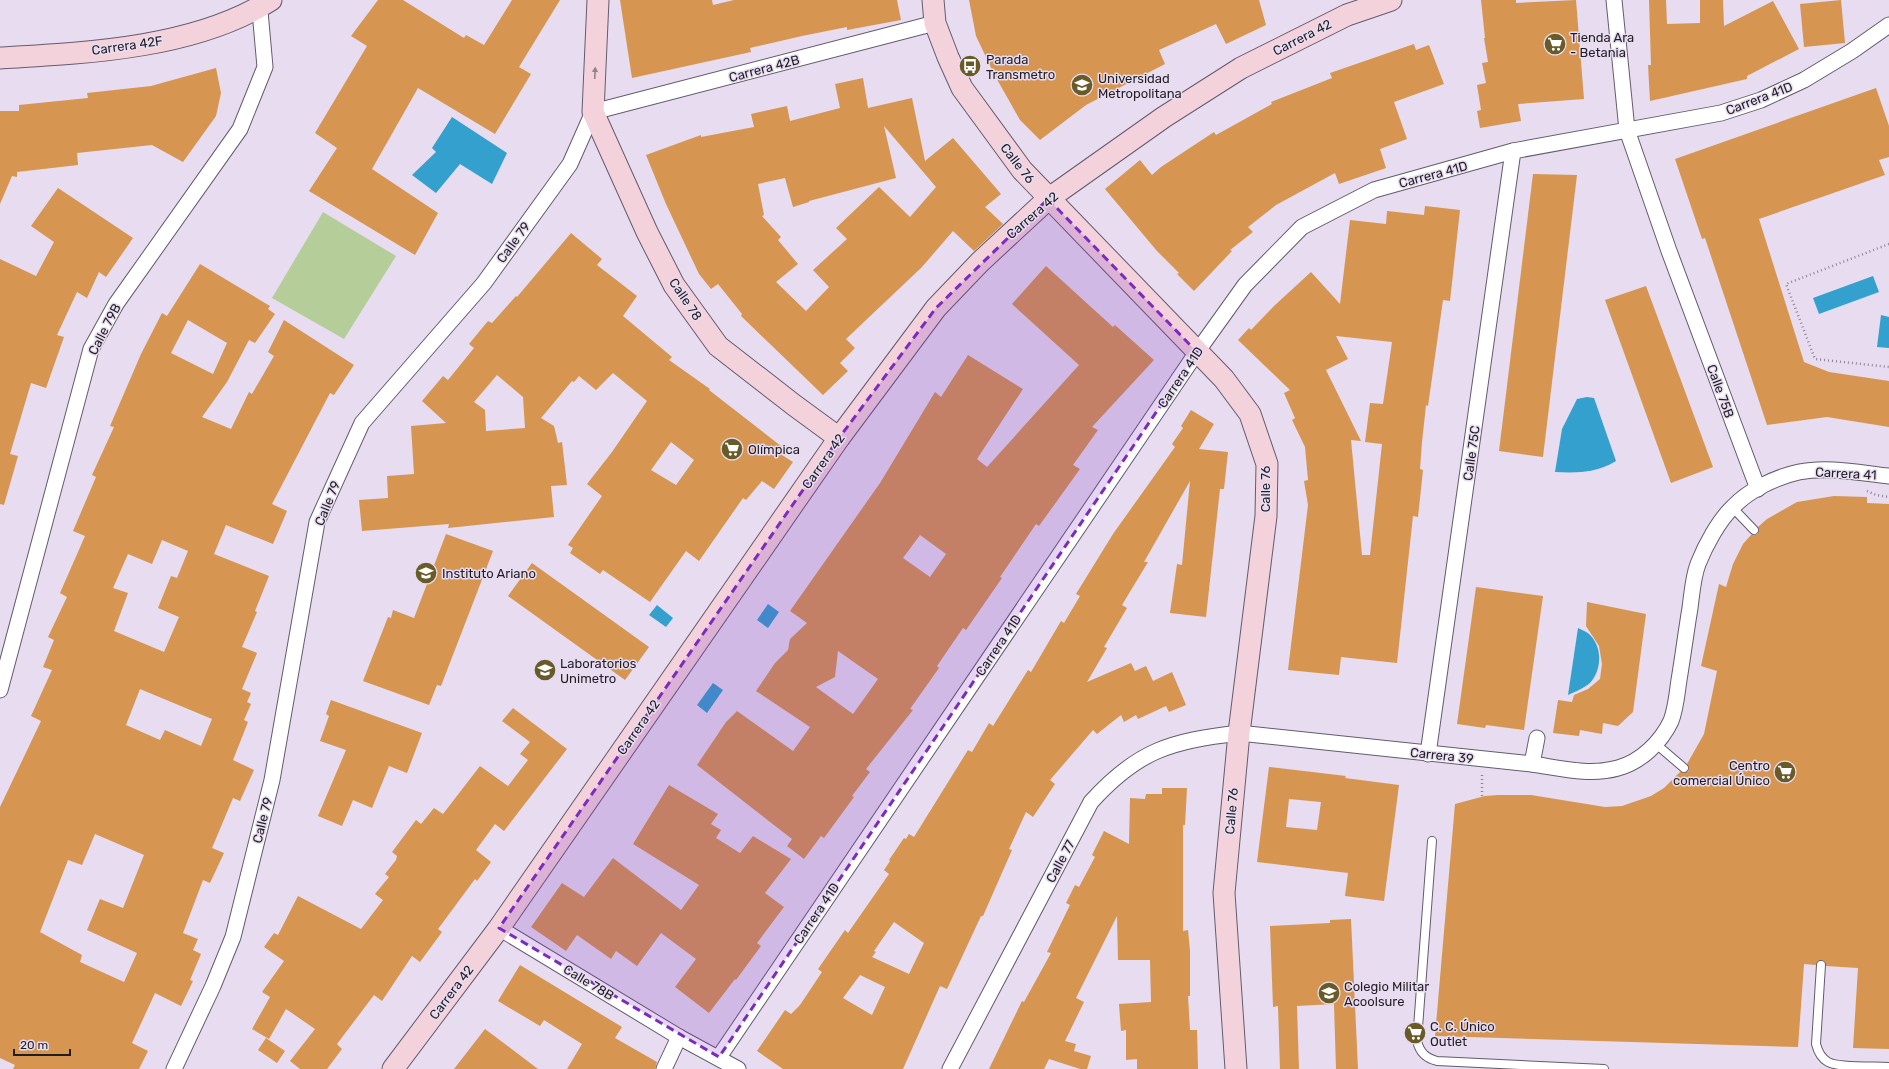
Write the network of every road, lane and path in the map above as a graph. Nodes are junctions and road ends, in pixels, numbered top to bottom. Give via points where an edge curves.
1 (598, 0) edge
2 (933, 0) edge
3 (1391, 0) edge
4 (1614, 0) edge
5 (263, 2) edge
6 (935, 23) junction
7 (1889, 25) edge
8 (0, 58) edge
9 (593, 112) junction
10 (1627, 130) junction
11 (1513, 151) junction
12 (1048, 199) junction
13 (1889, 244) edge
14 (1197, 352) junction
15 (1889, 367) edge
16 (839, 438) junction
17 (1889, 476) edge
18 (1758, 489) junction
19 (1864, 489) dead end
20 (1889, 498) edge
21 (1732, 507) junction
22 (1754, 530) dead end
23 (0, 690) edge
24 (1239, 733) junction
25 (1537, 738) dead end
26 (1656, 744) junction
27 (1428, 754) junction
28 (1482, 760) junction
29 (1532, 764) junction
30 (1684, 768) dead end
31 (1482, 797) dead end
32 (1432, 841) dead end
33 (499, 928) junction
34 (1821, 965) dead end
35 (679, 1037) junction
36 (719, 1057) junction
37 (1889, 1067) edge
38 (174, 1069) edge
39 (393, 1069) edge
40 (664, 1069) edge
41 (738, 1069) edge
42 (950, 1069) edge
43 (1236, 1069) edge
44 (1604, 1069) edge

9 -> 1 street, Calle 79
2 - 6 street, Calle 76
3 - 12 street, Carrera 42 via 1346,15 1241,68 1164,117
4 - 10 street, Calle 75B
5 - 8 street, Carrera 42F via 224,24 148,44 53,55
5 - 23 street, Calle 79B via 264,67 240,129 116,304 91,349
6 - 9 street, Carrera 42B
6 - 12 street, Calle 76 via 962,88 1022,170
7 - 10 street, Carrera 41D via 1804,80 1761,100 1721,113
9 - 16 street, Calle 78 via 674,285 718,346
9 - 38 street, Calle 79 via 570,164 484,283 362,423 317,522 272,780 233,936
10 - 11 street, Carrera 41D
10 - 18 street, Calle 75B via 1669,251
11 - 14 street, Carrera 41D via 1374,190 1302,227 1245,285
11 - 27 street, Calle 75C
12 - 14 street, Calle 76
12 - 16 street, Carrera 42 via 980,262 936,308
13 - 15 path via 1786,284 1815,359
14 - 24 street, Calle 76 via 1224,379 1250,414 1267,464 1266,516
14 - 36 street, Carrera 41D
16 - 33 street, Carrera 42
17 - 18 street, Carrera 41 via 1822,469 1799,472 1774,480
18 - 21 street
19 - 20 path
21 - 22 lane
21 - 26 street via 1712,536 1698,564 1676,700 1671,721
24 - 27 street, Carrera 39
24 - 42 street, Calle 77 via 1195,738 1161,748 1111,780 1091,802
24 - 43 street, Calle 76 via 1224,893
25 - 29 street
26 - 29 street, Carrera 39 via 1642,757 1620,768 1600,772
26 - 30 lane
27 - 28 street, Carrera 39
28 - 29 street, Carrera 39
28 - 31 path
32 - 44 lane via 1417,1041 1422,1054 1437,1061
33 - 35 street, Calle 78B
33 - 39 street, Carrera 42
34 - 37 lane via 1816,1044 1818,1052 1835,1065
35 - 36 street, Calle 78B
35 - 40 street
36 - 41 street, Calle 78B

